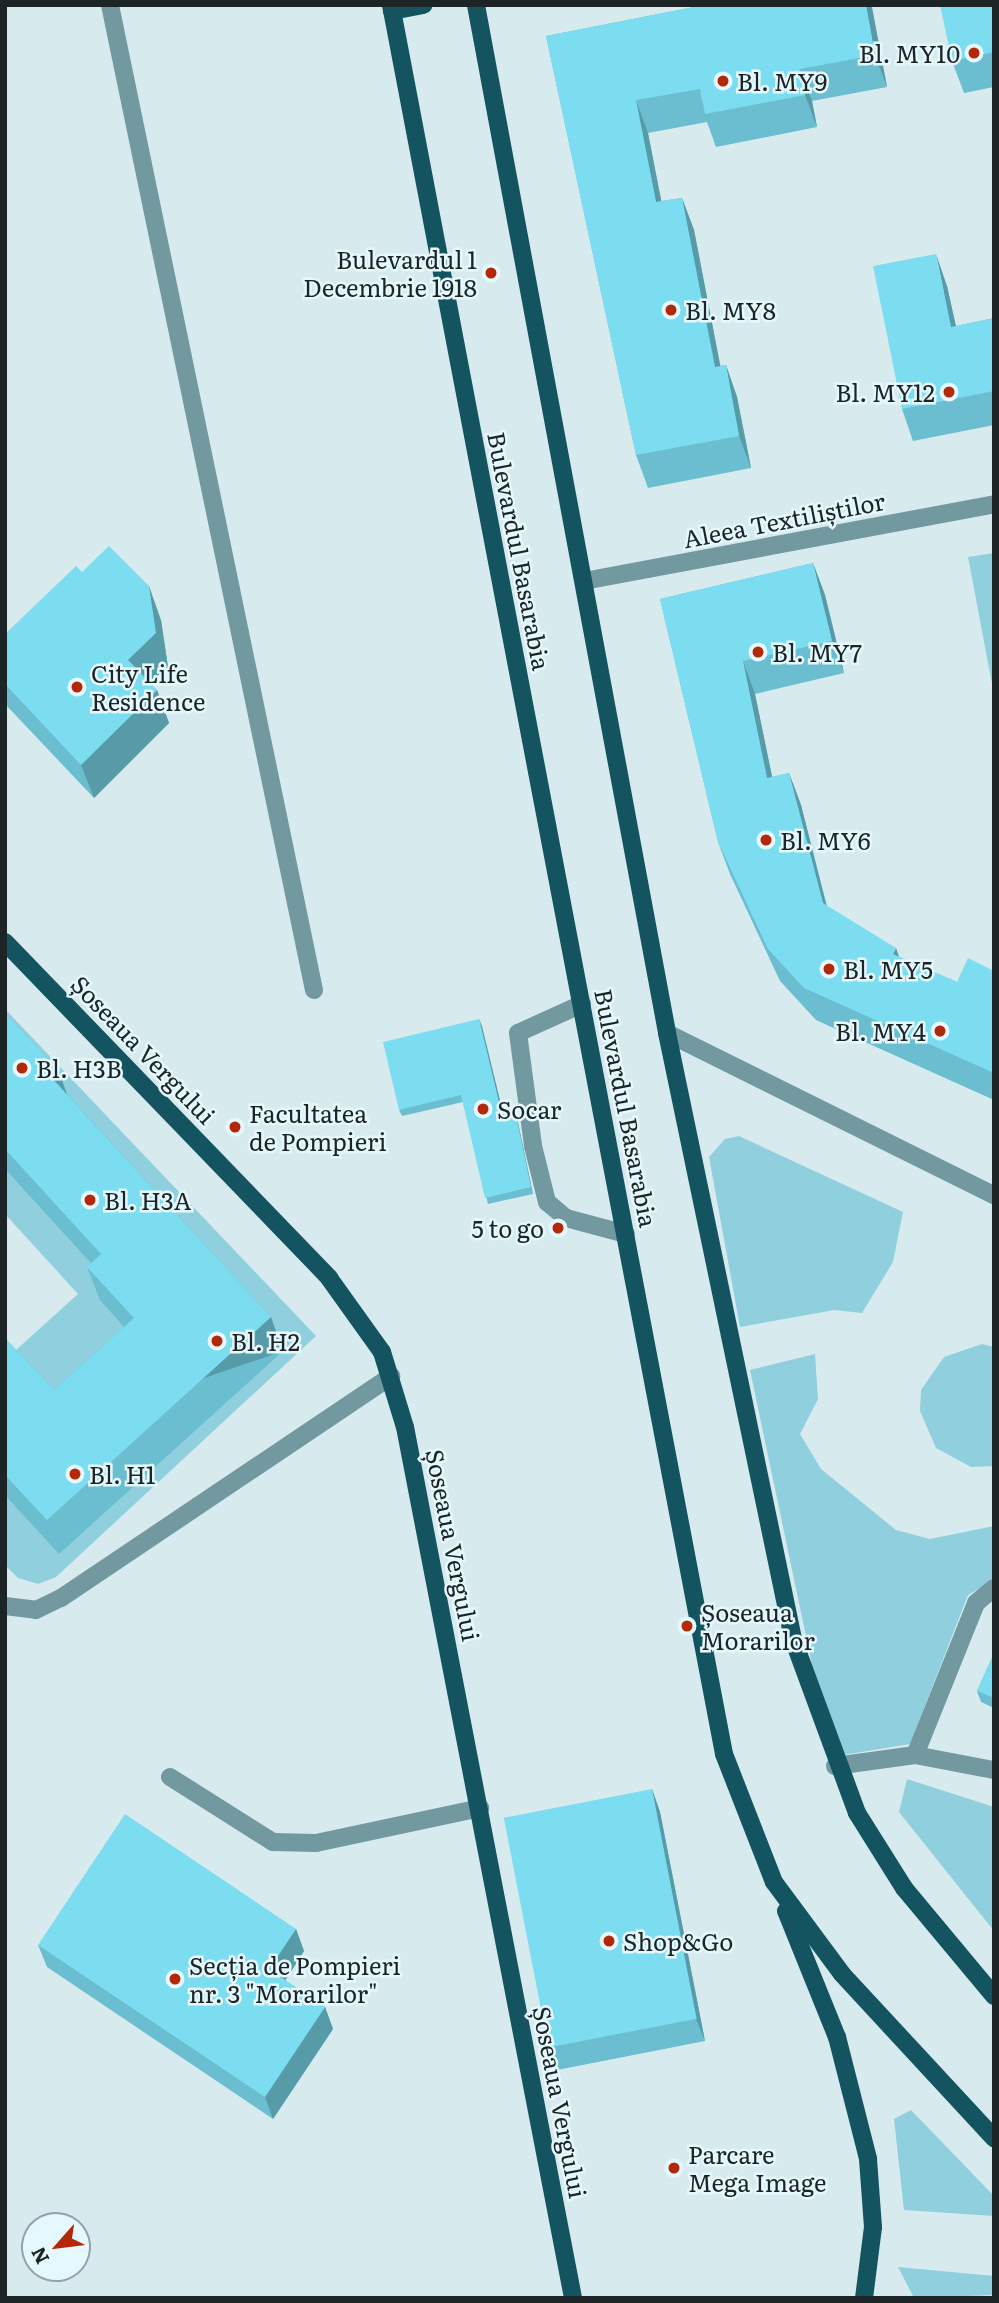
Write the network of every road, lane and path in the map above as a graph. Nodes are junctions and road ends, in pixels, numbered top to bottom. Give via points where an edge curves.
1 (110, 5) edge
2 (423, 5) edge
3 (476, 5) edge
4 (391, 8) edge
5 (994, 504) edge
6 (584, 581) junction
7 (5, 942) edge
8 (314, 990) dead end
9 (582, 1004) junction
10 (667, 1033) junction
11 (994, 1195) edge
12 (626, 1234) junction
13 (391, 1376) junction
14 (994, 1588) edge
15 (5, 1606) edge
16 (915, 1755) junction
17 (835, 1766) junction
18 (994, 1770) edge
19 (170, 1777) dead end
20 (480, 1808) junction
21 (774, 1882) junction
22 (994, 1996) edge
23 (994, 2138) edge
24 (573, 2298) edge
25 (864, 2298) edge

1 - 8 street
2 - 4 main road
3 - 6 main road
4 - 9 main road, Bulevardul Basarabia
5 - 6 street, Aleea Textiliștilor
6 - 10 main road
7 - 13 main road, Șoseaua Vergului via 344,1296 369,1325
9 - 12 main road, Bulevardul Basarabia
9 - 12 street via 518,1033 533,1146 547,1202 566,1218
10 - 11 street
10 - 17 main road via 774,1559
12 - 21 main road, Bulevardul Basarabia via 708,1696
13 - 15 street via 61,1598 36,1610
13 - 20 main road, Șoseaua Vergului
14 - 16 street via 976,1603
16 - 17 street
16 - 18 street
17 - 22 main road via 904,1888
19 - 20 street via 274,1842 316,1843
20 - 24 main road, Șoseaua Vergului
21 - 23 main road, Bulevardul Basarabia via 842,1974
21 - 25 main road via 836,2037 859,2119 873,2227

